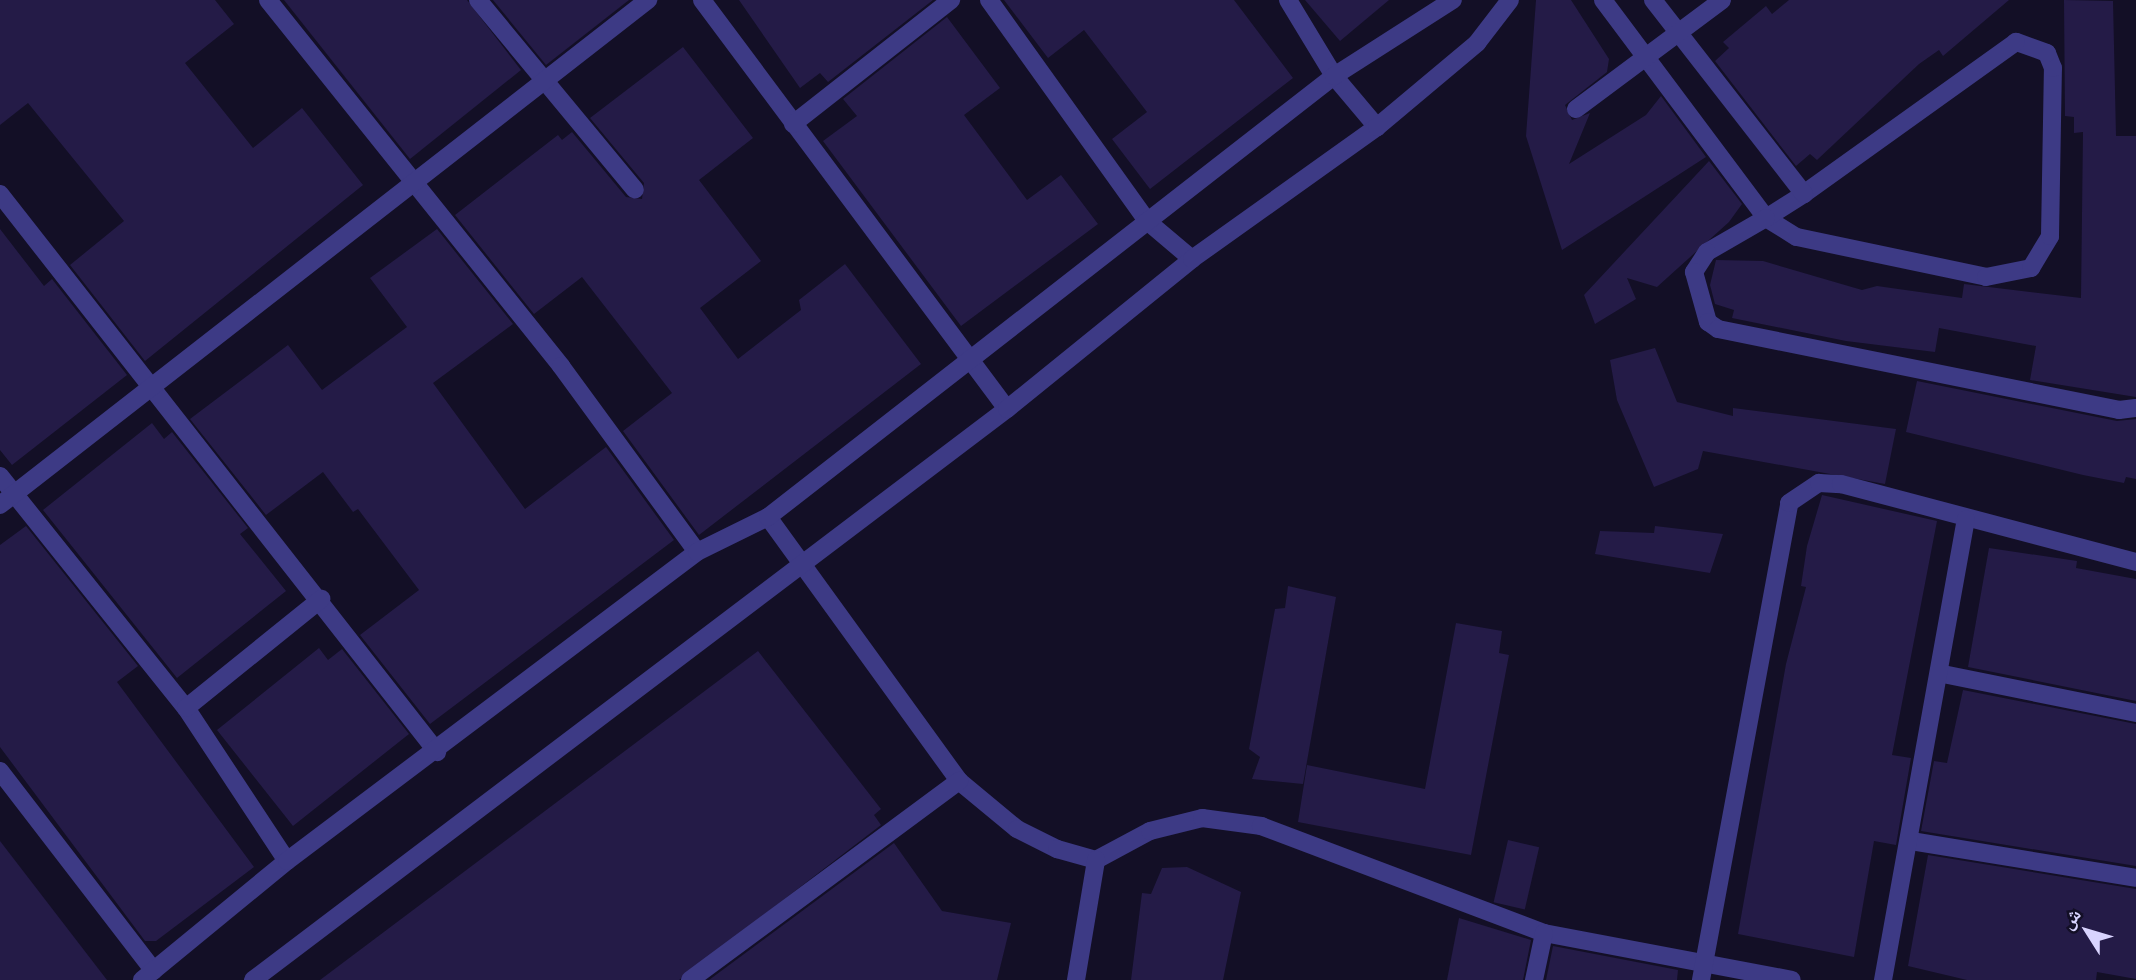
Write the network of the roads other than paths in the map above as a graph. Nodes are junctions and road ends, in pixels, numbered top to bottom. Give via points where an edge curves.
1 (268, 0) edge
2 (478, 0) edge
3 (648, 0) edge
4 (702, 0) edge
5 (951, 0) edge
6 (989, 0) edge
7 (1288, 0) edge
8 (1453, 0) edge
9 (1510, 0) edge
10 (1603, 0) edge
11 (1653, 0) edge
12 (1722, 0) edge
13 (1679, 32) junction
14 (1644, 58) junction
15 (1334, 76) junction
16 (549, 82) junction
17 (1576, 109) dead end
18 (793, 124) junction
19 (1377, 127) junction
20 (413, 182) junction
21 (635, 190) dead end
22 (0, 194) edge
23 (1804, 194) junction
24 (1766, 218) junction
25 (1147, 220) junction
26 (1192, 259) junction
27 (967, 357) junction
28 (154, 391) junction
29 (2136, 408) edge
30 (1007, 409) junction
31 (0, 476) edge
32 (7, 500) edge
33 (768, 517) junction
34 (1966, 519) junction
35 (696, 552) junction
36 (2136, 562) edge
37 (800, 565) junction
38 (321, 599) junction
39 (1943, 674) junction
40 (186, 708) junction
41 (2136, 713) edge
42 (437, 752) junction
43 (0, 771) edge
44 (958, 781) junction
45 (1911, 841) junction
46 (1096, 860) junction
47 (288, 861) junction
48 (2136, 878) edge
49 (1544, 933) junction
50 (1702, 971) edge
51 (148, 975) edge
52 (253, 980) edge
53 (690, 980) edge
54 (1076, 980) edge
55 (1534, 980) edge
56 (1792, 980) edge
57 (1883, 980) edge

1 - 20 street
2 - 16 street
3 - 16 street
4 - 18 street
5 - 18 street
6 - 25 street
7 - 15 street
8 - 15 street
9 - 19 street via 1477,43
10 - 14 street
11 - 13 street
12 - 13 street
13 - 14 street
13 - 23 street
14 - 17 street
14 - 24 street
15 - 19 street
15 - 25 street
16 - 20 street
16 - 21 street
18 - 27 street
19 - 26 street
20 - 28 street
20 - 35 street via 561,366
22 - 28 street
23 - 24 street
23 - 24 street via 2016,42 2047,53 2053,68 2050,236 2031,268 1986,278 1797,237
24 - 29 street via 1707,252 1696,266 1708,322 1718,329 2119,410
25 - 26 street
25 - 27 street
26 - 30 street
27 - 30 street
27 - 33 street
28 - 32 street
28 - 38 street
30 - 37 street
31 - 32 street
32 - 40 street
33 - 35 street
33 - 37 street
34 - 36 street
34 - 39 street
34 - 50 street via 1841,484 1819,483 1788,503
35 - 42 street
37 - 44 street
37 - 52 street
38 - 40 street
38 - 42 street
39 - 41 street
39 - 45 street
40 - 47 street
42 - 47 street
43 - 51 street
44 - 46 street via 1017,829
44 - 53 street
45 - 48 street
45 - 57 street
46 - 49 street via 1150,831 1202,818 1261,826
46 - 54 street
47 - 51 street
49 - 50 street
49 - 55 street
50 - 56 street

